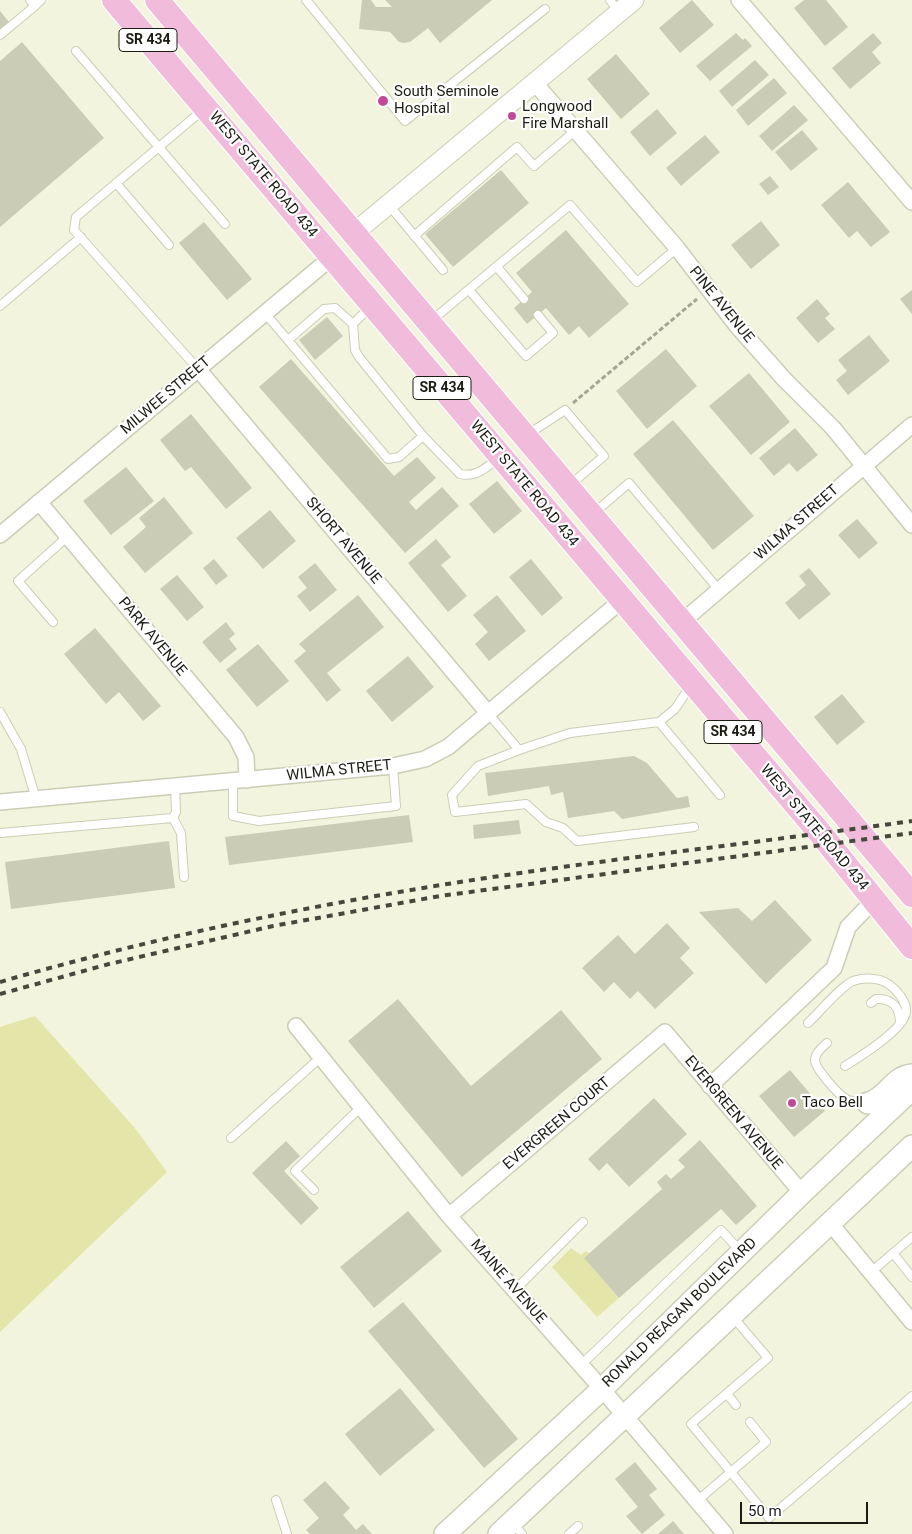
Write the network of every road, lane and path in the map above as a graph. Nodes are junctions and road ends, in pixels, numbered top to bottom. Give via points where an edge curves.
1 (41, 0) edge
2 (114, 0) edge
3 (157, 0) edge
4 (306, 0) edge
5 (739, 0) edge
6 (32, 3) edge
7 (621, 4) edge
8 (545, 9) dead end
9 (0, 35) edge
10 (76, 51) dead end
11 (534, 82) junction
12 (206, 108) junction
13 (576, 130) junction
14 (159, 147) junction
15 (116, 183) junction
16 (912, 202) edge
17 (388, 204) junction
18 (298, 217) junction
19 (225, 224) dead end
20 (354, 233) junction
21 (414, 236) junction
22 (81, 237) junction
23 (169, 245) dead end
24 (677, 248) junction
25 (332, 257) junction
26 (496, 267) junction
27 (443, 270) dead end
28 (393, 279) junction
29 (469, 290) junction
30 (708, 290) junction
31 (524, 299) dead end
32 (372, 305) junction
33 (0, 306) edge
34 (265, 313) junction
35 (538, 315) dead end
36 (430, 323) junction
37 (353, 324) junction
38 (288, 340) junction
39 (198, 369) junction
40 (565, 410) junction
41 (910, 432) edge
42 (423, 436) junction
43 (526, 436) junction
44 (500, 456) junction
45 (864, 466) junction
46 (568, 486) junction
47 (39, 502) junction
48 (592, 514) junction
49 (912, 525) edge
50 (0, 535) edge
51 (68, 536) junction
52 (719, 590) junction
53 (622, 600) junction
54 (683, 621) junction
55 (53, 622) dead end
56 (692, 684) junction
57 (0, 712) edge
58 (488, 713) junction
59 (660, 722) junction
60 (519, 750) junction
61 (393, 766) junction
62 (240, 781) junction
63 (175, 787) junction
64 (720, 795) dead end
65 (36, 799) junction
66 (0, 802) edge
67 (173, 818) junction
68 (694, 828) dead end
69 (0, 834) edge
70 (184, 877) dead end
71 (912, 895) edge
72 (874, 900) junction
73 (912, 947) edge
74 (871, 1003) dead end
75 (808, 1022) dead end
76 (900, 1024) junction
77 (296, 1026) dead end
78 (665, 1032) joint
79 (827, 1043) dead end
80 (321, 1057) junction
81 (845, 1066) dead end
82 (912, 1075) edge
83 (710, 1086) junction
84 (912, 1089) edge
85 (868, 1103) joint
86 (361, 1107) junction
87 (231, 1138) dead end
88 (912, 1146) edge
89 (314, 1190) dead end
90 (802, 1193) junction
91 (449, 1216) junction
92 (584, 1222) dead end
93 (830, 1223) junction
94 (912, 1237) edge
95 (742, 1253) junction
96 (893, 1253) junction
97 (871, 1272) junction
98 (912, 1277) edge
99 (515, 1290) junction
100 (732, 1316) junction
101 (912, 1322) edge
102 (581, 1365) junction
103 (602, 1390) junction
104 (727, 1394) junction
105 (912, 1396) edge
106 (736, 1405) dead end
107 (625, 1416) junction
108 (750, 1422) dead end
109 (731, 1472) junction
110 (276, 1500) dead end
111 (697, 1501) junction
112 (578, 1526) dead end
113 (511, 1530) edge
114 (287, 1534) edge
115 (445, 1534) edge
116 (569, 1534) edge
117 (725, 1534) edge

1 - 6 lane
2 - 12 main road, WEST STATE ROAD 434 / SR 434
3 - 20 main road, SR 434
4 - 8 lane via 405,121
5 - 16 street
6 - 9 lane
7 - 11 street
10 - 14 lane
11 - 13 street, PINE AVENUE
11 - 17 street
12 - 14 lane
12 - 18 main road, WEST STATE ROAD 434 / SR 434
13 - 21 lane via 534,166 518,147
13 - 24 street, PINE AVENUE
14 - 15 lane
14 - 19 lane
15 - 22 lane via 76,217 74,230
15 - 23 lane
17 - 20 street
17 - 21 lane
18 - 20 main road via 327,231
18 - 25 main road, WEST STATE ROAD 434 / SR 434
20 - 28 main road, SR 434
21 - 27 lane
22 - 33 lane
22 - 39 lane
24 - 26 lane via 637,282 570,205
24 - 30 street, PINE AVENUE
25 - 28 main road
25 - 32 main road, WEST STATE ROAD 434 / SR 434
25 - 34 street, MILWEE STREET
26 - 29 lane
26 - 31 lane
28 - 36 main road, SR 434
29 - 35 lane via 526,356 553,333
29 - 36 lane
30 - 40 path
30 - 45 street, PINE AVENUE
32 - 37 lane
32 - 44 main road, WEST STATE ROAD 434 / SR 434
34 - 38 lane
34 - 39 street, MILWEE STREET
36 - 43 main road, SR 434
37 - 38 lane via 335,308 324,309
37 - 42 lane via 355,350
38 - 42 lane via 388,459 399,457
39 - 47 street, MILWEE STREET
39 - 58 street, SHORT AVENUE
40 - 43 lane
40 - 46 lane via 604,456
41 - 45 street, WILMA STREET
42 - 44 lane via 460,474 469,476 477,473
43 - 46 main road, SR 434
44 - 53 main road, WEST STATE ROAD 434 / SR 434
45 - 49 street, PINE AVENUE
45 - 52 street, WILMA STREET
46 - 48 main road, SR 434
47 - 50 street, MILWEE STREET
47 - 51 street, PARK AVENUE
48 - 52 lane via 629,483
48 - 54 main road, SR 434
51 - 55 lane via 18,581
51 - 62 street, PARK AVENUE via 236,737 246,757
52 - 54 street, WILMA STREET
53 - 56 main road, WEST STATE ROAD 434 / SR 434
53 - 58 street, WILMA STREET
54 - 71 main road, SR 434
56 - 59 lane via 675,709
56 - 72 main road, WEST STATE ROAD 434 / SR 434
57 - 65 lane via 21,748
58 - 60 lane
58 - 61 street, WILMA STREET via 448,747 425,759
59 - 60 lane via 570,733
59 - 64 lane
60 - 68 lane via 478,766 452,795 455,812 526,804 546,822 563,828 577,841
61 - 62 street, WILMA STREET
61 - 62 lane via 396,806 259,821 233,816
62 - 63 street, WILMA STREET
63 - 65 street, WILMA STREET
63 - 67 lane via 176,812
65 - 66 street, WILMA STREET
67 - 69 lane
67 - 70 lane via 181,833
72 - 73 main road, WEST STATE ROAD 434 / SR 434
72 - 83 street via 848,927 834,968
74 - 76 lane via 876,999 889,1000 896,1006
75 - 76 lane via 848,985 872,978 888,984 903,1001 907,1011
76 - 81 lane
77 - 80 street, MAINE AVENUE
78 - 83 street, EVERGREEN AVENUE
78 - 91 street, EVERGREEN COURT
79 - 85 lane via 816,1056 818,1068 847,1099
80 - 86 street, MAINE AVENUE
80 - 87 lane
82 - 85 main road via 898,1080
83 - 90 street, EVERGREEN AVENUE
84 - 90 main road, RONALD REAGAN BOULEVARD
86 - 89 lane via 295,1171
86 - 91 street, MAINE AVENUE
88 - 93 main road
90 - 95 main road, RONALD REAGAN BOULEVARD
91 - 99 street, MAINE AVENUE
92 - 99 lane
93 - 97 street
93 - 100 main road
94 - 96 lane
95 - 102 lane via 721,1230
95 - 103 main road, RONALD REAGAN BOULEVARD
96 - 97 lane
96 - 98 lane
97 - 101 street
99 - 102 street, MAINE AVENUE
100 - 104 lane via 768,1358
100 - 107 main road
102 - 103 street, MAINE AVENUE
103 - 107 street, MAINE AVENUE
103 - 115 main road, RONALD REAGAN BOULEVARD
104 - 106 lane
104 - 109 lane via 691,1424
105 - 109 lane via 769,1518
107 - 111 street, MAINE AVENUE
107 - 113 main road
108 - 109 lane via 766,1442
109 - 111 lane
110 - 114 lane
111 - 117 street, MAINE AVENUE
112 - 116 lane

